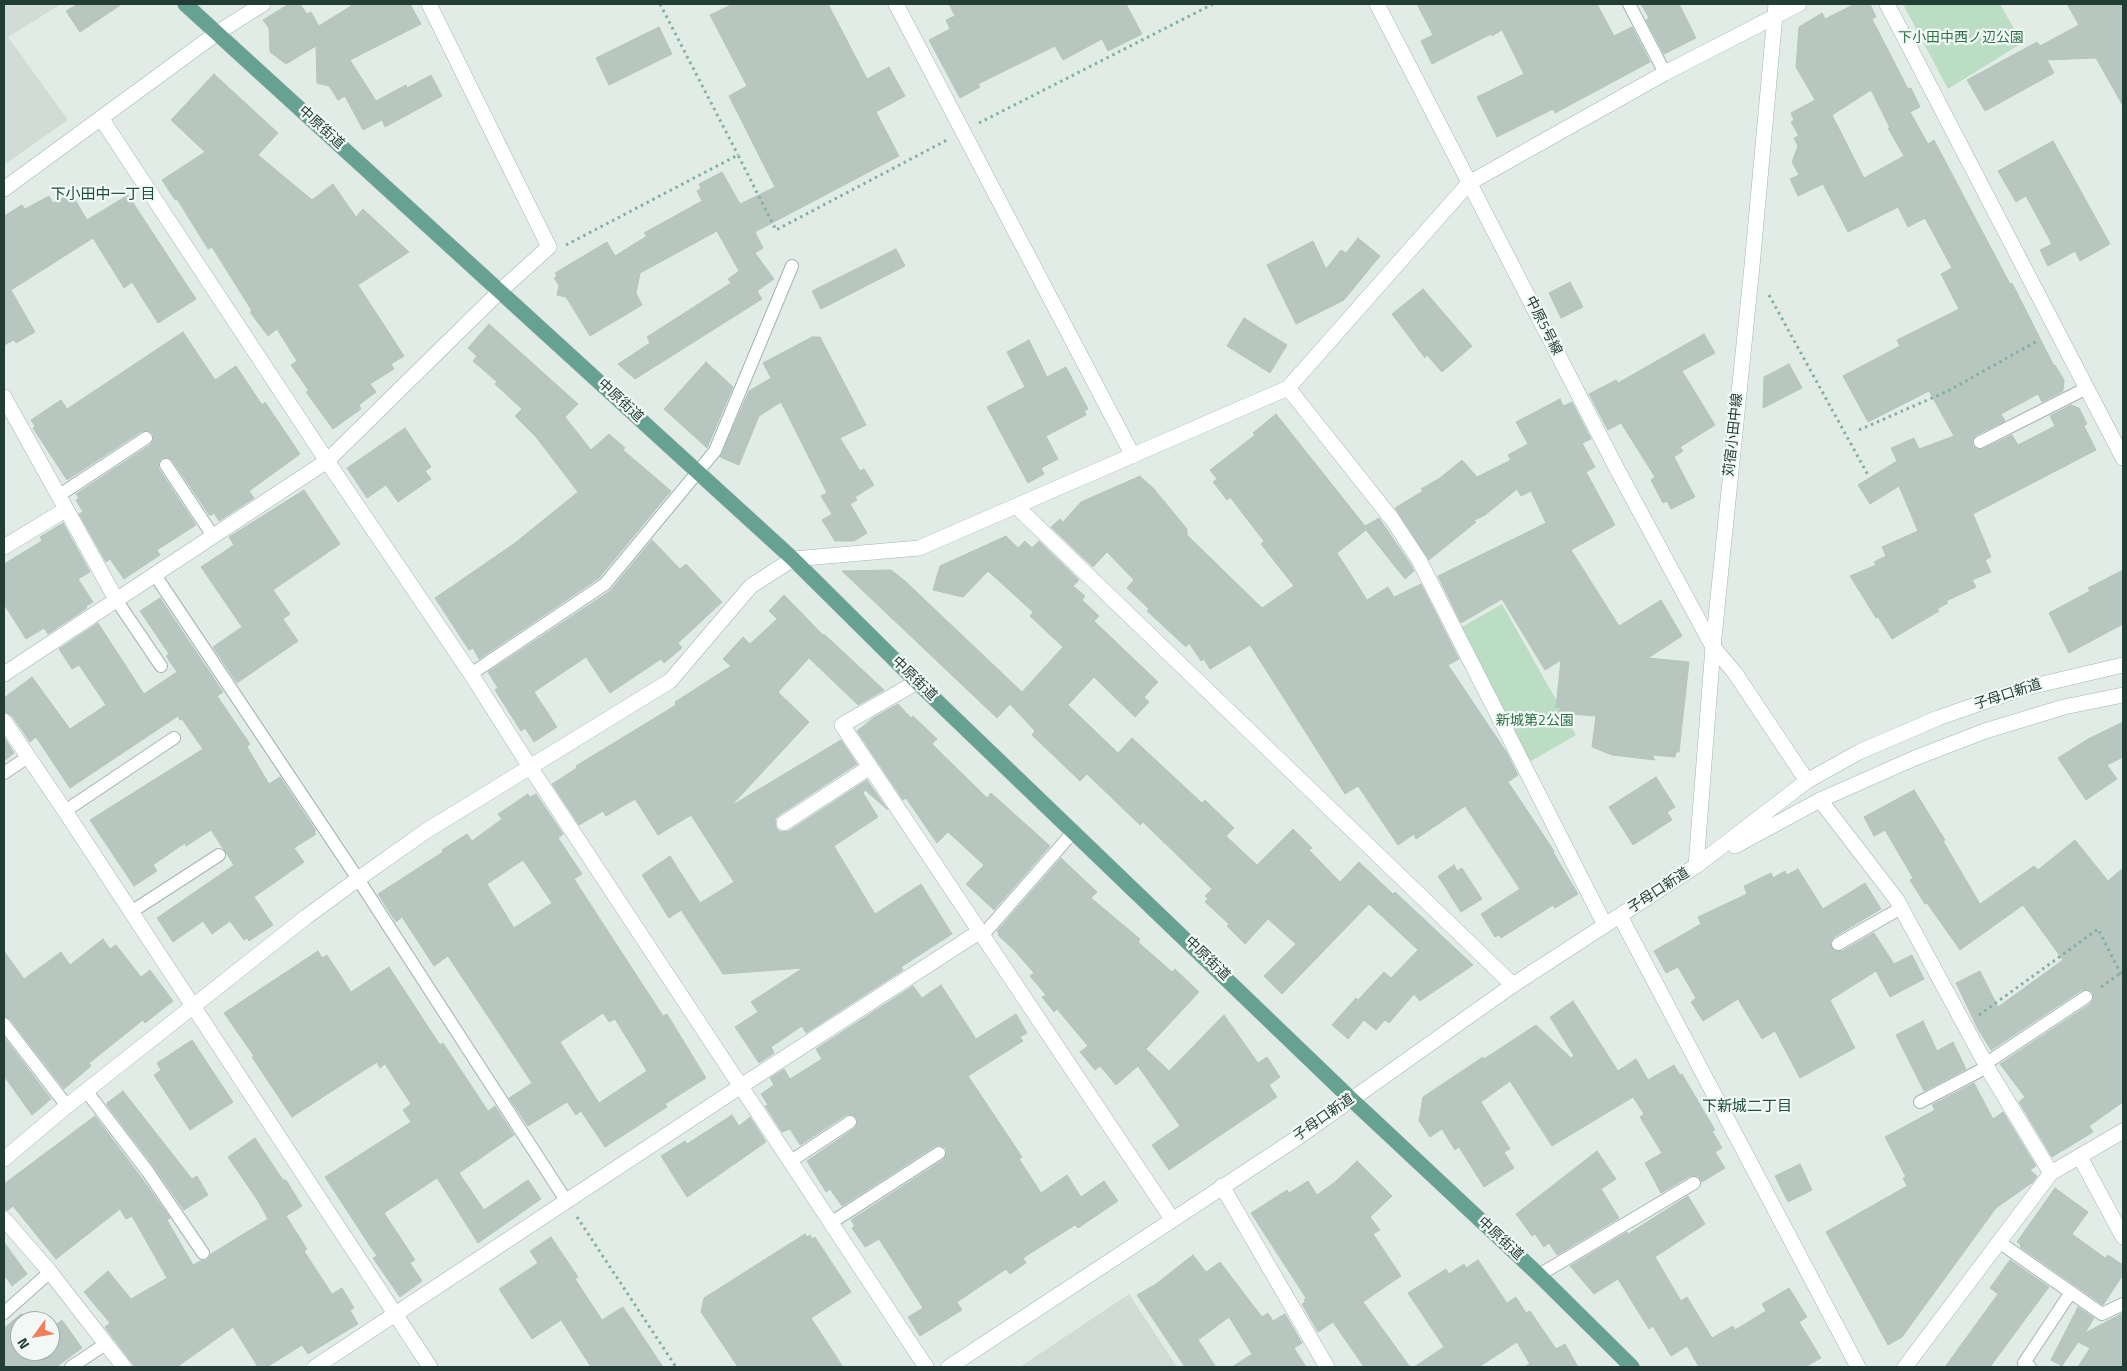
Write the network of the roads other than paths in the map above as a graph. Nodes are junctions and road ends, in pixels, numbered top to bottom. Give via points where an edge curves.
1 (185, 4) edge
2 (263, 4) edge
3 (429, 4) edge
4 (896, 4) edge
5 (1377, 4) edge
6 (1629, 4) edge
7 (1799, 4) edge
8 (1887, 4) edge
9 (1775, 11) edge
10 (217, 33) junction
11 (1665, 73) junction
12 (101, 118) junction
13 (1469, 183) junction
14 (4, 189) edge
15 (792, 266) dead end
16 (500, 291) junction
17 (1288, 388) junction
18 (2087, 388) junction
19 (4, 398) edge
20 (146, 438) dead end
21 (1980, 442) dead end
22 (1133, 456) junction
23 (2123, 458) edge
24 (327, 460) junction
25 (166, 464) dead end
26 (698, 472) junction
27 (58, 496) junction
28 (1017, 507) junction
29 (65, 510) junction
30 (213, 536) junction
31 (4, 547) edge
32 (793, 558) junction
33 (155, 576) junction
34 (117, 601) junction
35 (1712, 647) junction
36 (2123, 665) edge
37 (161, 666) dead end
38 (4, 674) edge
39 (471, 674) junction
40 (917, 682) junction
41 (2123, 695) edge
42 (4, 721) edge
43 (174, 738) dead end
44 (28, 757) junction
45 (530, 767) junction
46 (870, 767) junction
47 (4, 773) edge
48 (1807, 781) junction
49 (1820, 800) junction
50 (65, 811) junction
51 (784, 823) dead end
52 (1074, 831) junction
53 (219, 856) dead end
54 (1696, 866) junction
55 (358, 879) junction
56 (1901, 908) junction
57 (131, 912) junction
58 (1620, 916) junction
59 (1605, 925) junction
60 (981, 934) junction
61 (1838, 944) dead end
62 (1513, 985) junction
63 (2086, 997) road end
64 (193, 1007) junction
65 (4, 1024) edge
66 (1986, 1066) junction
67 (741, 1086) junction
68 (86, 1092) junction
69 (1351, 1099) junction
70 (1920, 1102) dead end
71 (67, 1106) junction
72 (850, 1122) dead end
73 (2123, 1131) edge
74 (939, 1153) dead end
75 (2080, 1157) junction
76 (4, 1159) edge
77 (791, 1161) junction
78 (2050, 1173) junction
79 (1694, 1182) dead end
80 (1222, 1186) junction
81 (567, 1202) junction
82 (4, 1219) edge
83 (1172, 1219) junction
84 (832, 1222) junction
85 (2123, 1237) edge
86 (1999, 1242) junction
87 (203, 1253) dead end
88 (50, 1272) junction
89 (1539, 1275) junction
90 (2071, 1292) junction
91 (2123, 1304) edge
92 (4, 1313) edge
93 (395, 1314) junction
94 (107, 1343) junction
95 (71, 1367) edge
96 (124, 1367) edge
97 (314, 1367) edge
98 (430, 1367) edge
99 (926, 1367) edge
100 (950, 1367) edge
101 (1328, 1367) edge
102 (1632, 1367) edge
103 (1858, 1367) edge
104 (1905, 1367) edge
105 (2030, 1367) edge

1 - 10 main road, 中原街道
2 - 10 street
3 - 16 street via 549,247
4 - 22 street
5 - 13 street, 中原5号線
6 - 11 lane
7 - 9 street
8 - 18 street
9 - 11 street
9 - 35 street, 苅宿小田中線
10 - 12 street
10 - 16 main road, 中原街道
11 - 13 street
12 - 14 street
12 - 24 street
13 - 17 street
13 - 35 street, 中原5号線
15 - 26 lane via 715,451
16 - 24 street
16 - 26 main road, 中原街道
17 - 22 street
17 - 59 street via 1392,519 1419,560
18 - 21 lane
18 - 23 street
19 - 27 street
20 - 27 lane
22 - 28 street
24 - 30 street
24 - 39 street
25 - 30 lane
26 - 32 main road, 中原街道
26 - 39 lane via 605,584
27 - 29 street
28 - 32 street via 919,548
28 - 62 street
29 - 31 street
29 - 34 street
30 - 33 street
32 - 40 main road, 中原街道
32 - 45 street via 751,586 670,682
33 - 34 street
33 - 55 lane
34 - 37 lane
34 - 38 street
35 - 48 street, 中原5号線 via 1735,673
35 - 54 street, 苅宿小田中線
36 - 48 street, 子母口新道 via 2021,689 1938,718 1859,752
39 - 45 street
40 - 46 street via 842,725
40 - 52 main road, 中原街道
41 - 49 street, 子母口新道 via 2064,707 1985,731
42 - 44 street
43 - 50 lane
44 - 47 lane
44 - 50 street
45 - 55 street via 426,831
45 - 67 street
46 - 51 street
46 - 60 street
48 - 54 street, 子母口新道
49 - 54 street, 子母口新道
49 - 56 street
50 - 57 street
52 - 60 lane
52 - 69 main road, 中原街道
53 - 57 lane
54 - 58 street, 子母口新道
55 - 64 street via 306,916
55 - 81 lane
56 - 61 lane
56 - 66 street
57 - 64 street
58 - 59 street, 子母口新道
58 - 103 street
59 - 62 street, 子母口新道
60 - 67 street
60 - 83 street
62 - 69 street, 子母口新道
63 - 66 lane
64 - 68 street
64 - 93 street
65 - 71 lane
66 - 70 lane
66 - 78 street
67 - 77 street
67 - 81 street
68 - 71 street
68 - 87 lane via 148,1172
69 - 80 street, 子母口新道
69 - 89 main road, 中原街道
71 - 76 street
72 - 77 lane
73 - 75 street
74 - 84 lane
75 - 78 street
75 - 85 street
77 - 84 street
78 - 86 street
79 - 89 lane
80 - 83 street, 子母口新道
80 - 101 street
81 - 93 street
82 - 88 street
83 - 100 street, 子母口新道
84 - 99 street
86 - 90 lane
86 - 104 street
88 - 92 lane
88 - 94 street
89 - 102 main road, 中原街道
90 - 91 lane via 2102,1314
90 - 105 lane via 2024,1363
93 - 97 street
93 - 98 street
94 - 95 lane
94 - 96 street

